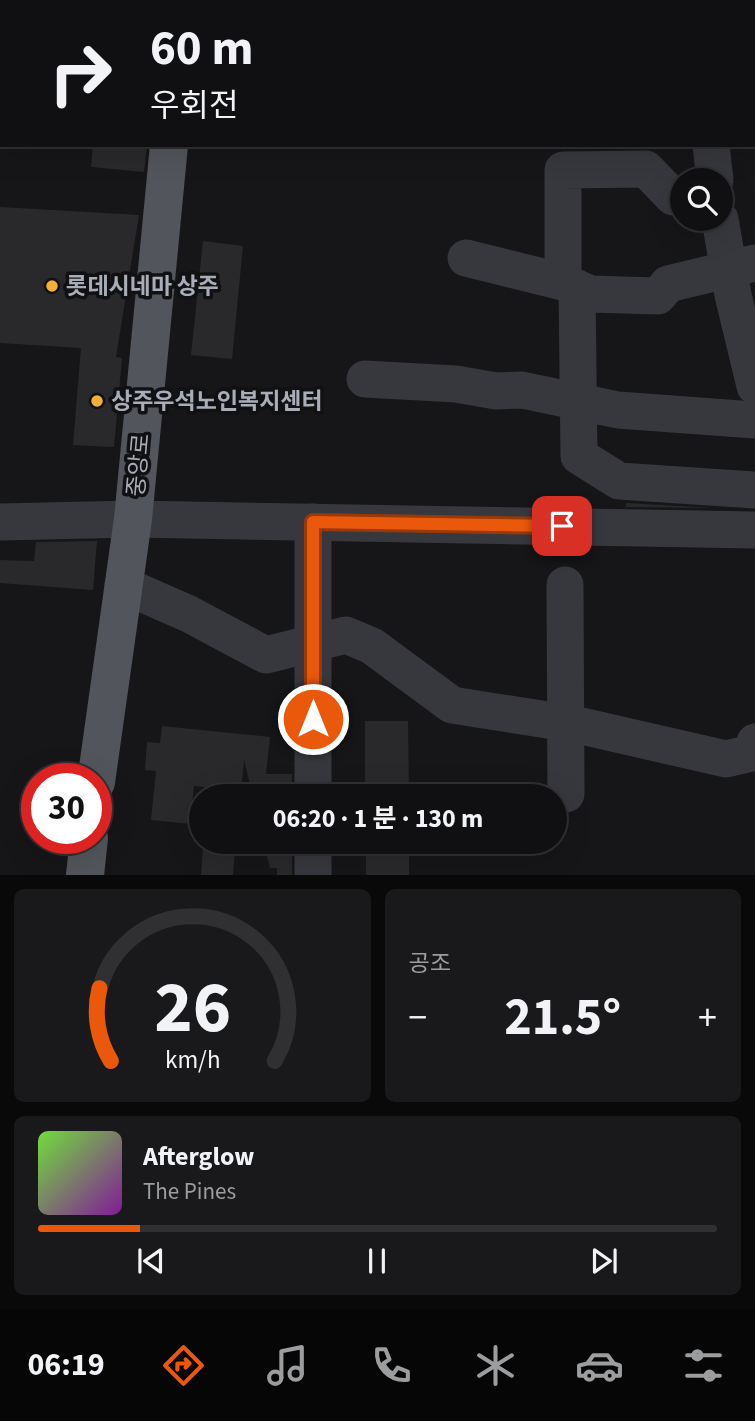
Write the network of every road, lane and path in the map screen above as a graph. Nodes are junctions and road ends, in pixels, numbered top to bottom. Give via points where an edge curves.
1 (169, 147) edge
2 (710, 147) edge
3 (713, 168) edge
4 (670, 194) edge
5 (726, 231) edge
6 (466, 258) dead end
7 (742, 266) edge
8 (570, 285) junction
9 (365, 379) dead end
10 (755, 386) edge
11 (578, 403) junction
12 (755, 420) edge
13 (755, 490) edge
14 (133, 519) junction
15 (0, 522) edge
16 (313, 522) junction
17 (755, 530) edge
18 (123, 585) junction
19 (565, 585) dead end
20 (313, 642) junction
21 (567, 723) junction
22 (755, 742) edge
23 (99, 763) edge
24 (313, 784) edge
25 (566, 784) edge
26 (87, 854) edge
27 (313, 854) edge
28 (85, 875) edge
29 (313, 875) edge

1 - 14 main road, 중앙로
2 - 3 street
4 - 8 street via 646,169 563,170
5 - 7 street
6 - 8 street
7 - 8 street via 668,284 658,296 590,293
7 - 10 street
8 - 11 street
9 - 11 street via 522,390
11 - 12 street
11 - 13 street via 579,456 619,481
14 - 15 street
14 - 16 street
14 - 18 main road, 중앙로
16 - 17 street
16 - 20 street
18 - 20 street via 266,655
18 - 23 main road, 중앙로
19 - 21 street
20 - 21 street via 346,635 372,646 452,705
20 - 24 street
21 - 22 street via 726,760 752,753
21 - 25 street
26 - 28 main road
27 - 29 street

